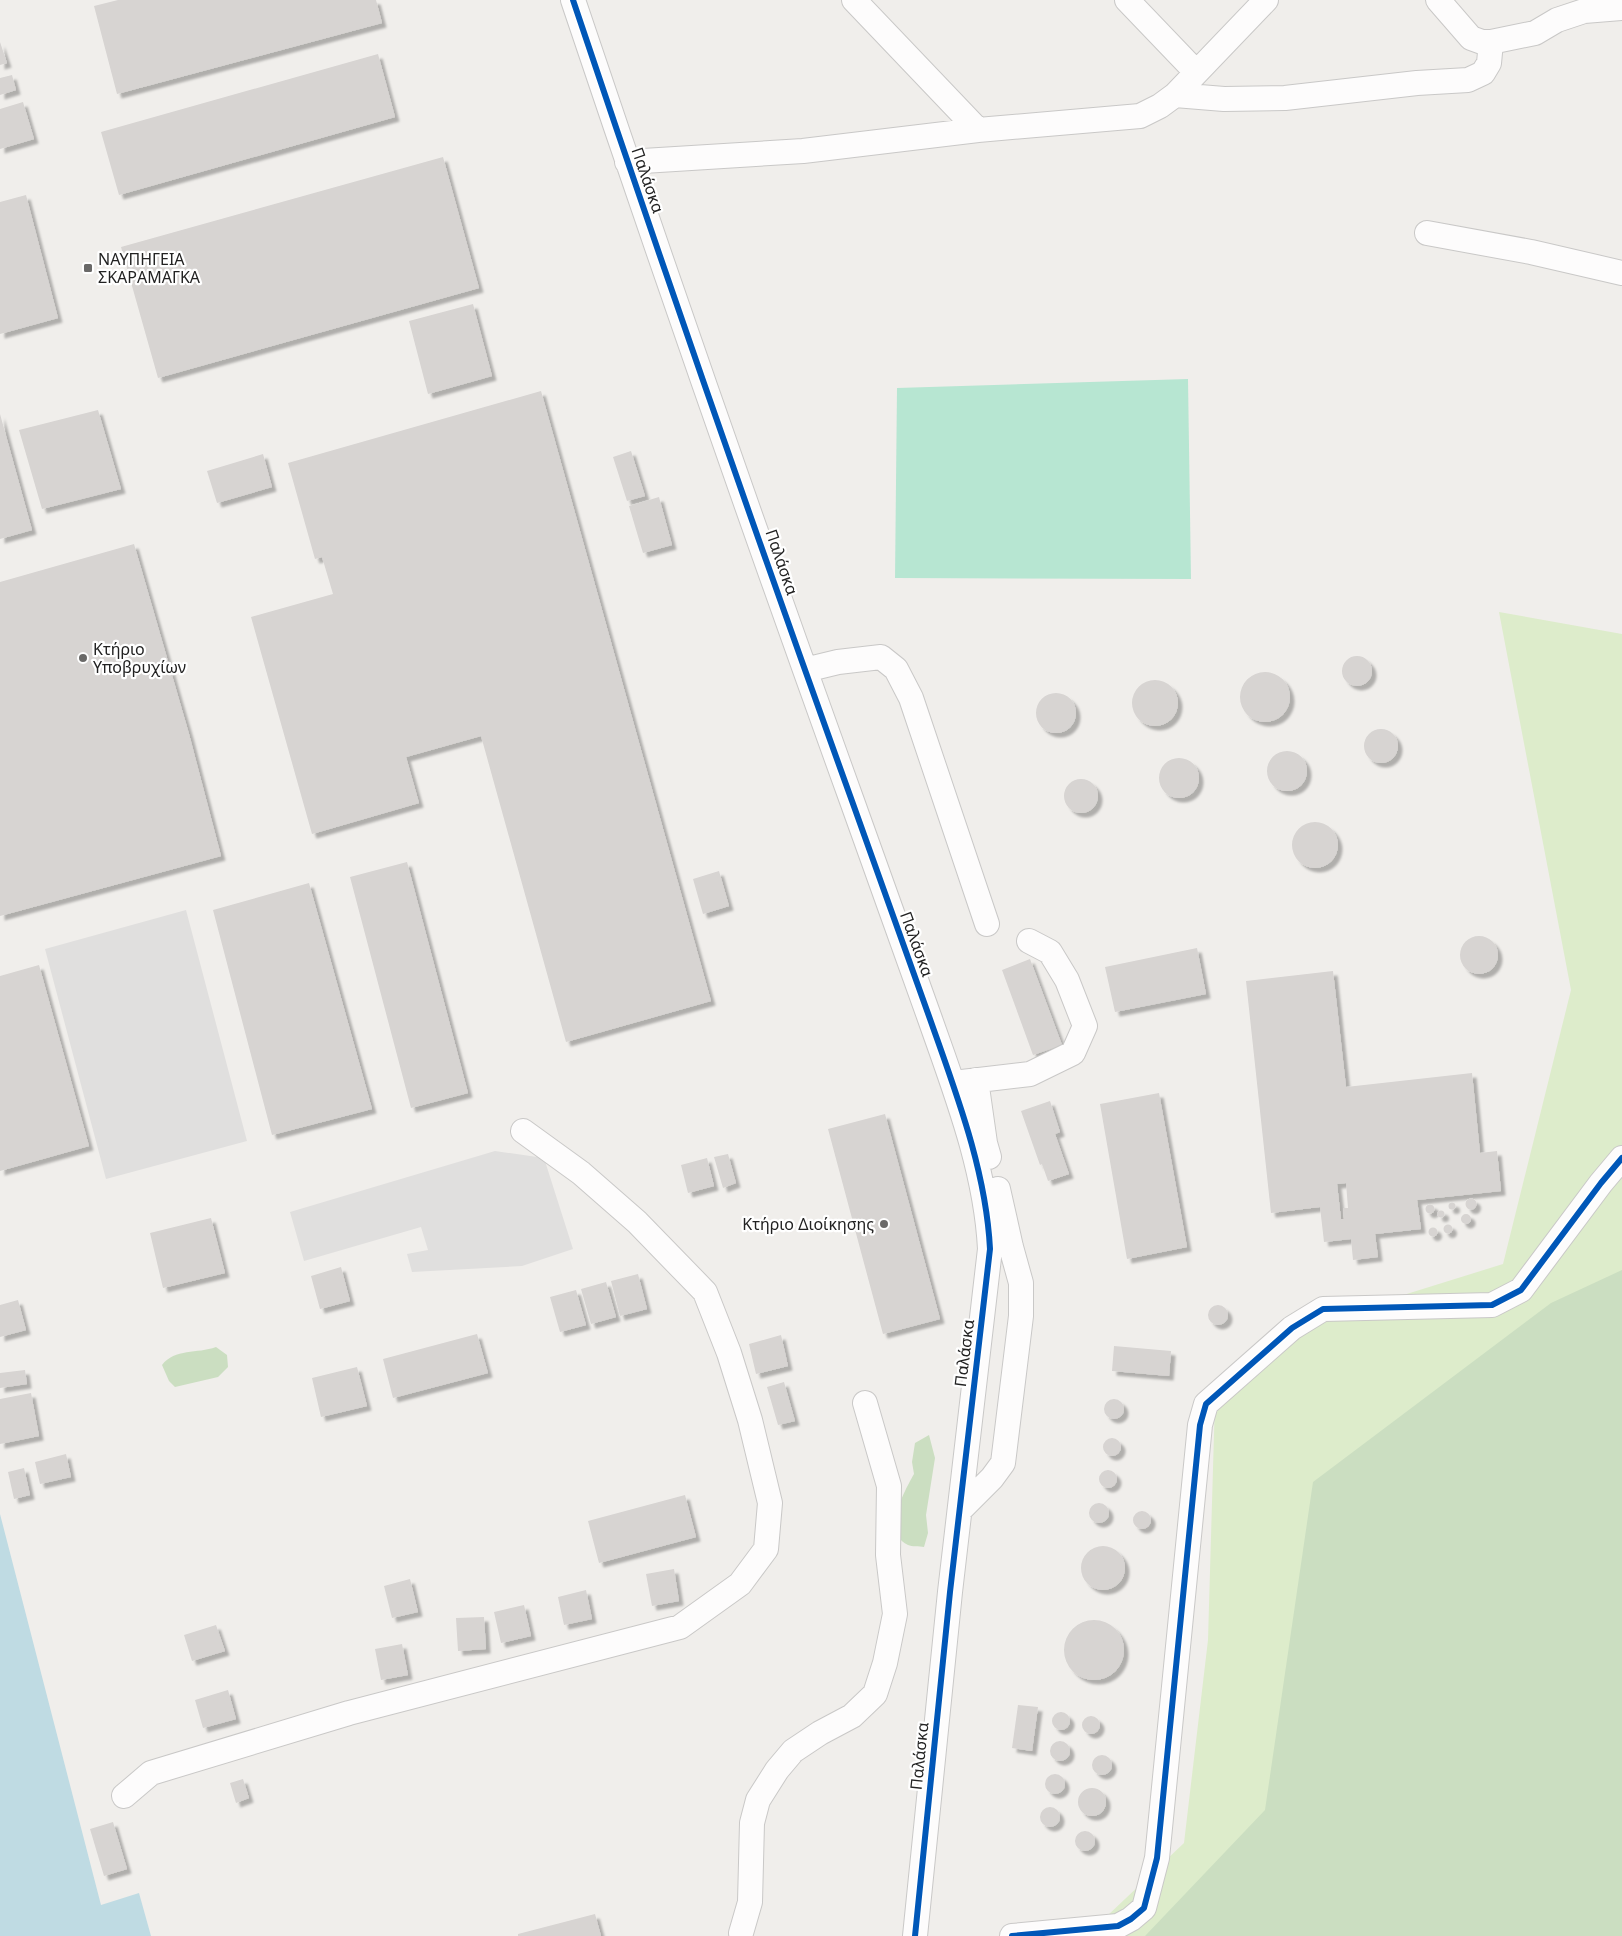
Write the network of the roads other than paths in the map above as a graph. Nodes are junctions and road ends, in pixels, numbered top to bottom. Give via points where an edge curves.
1 (573, 0) edge
2 (854, 0) edge
3 (1127, 0) edge
4 (1266, 0) edge
5 (1438, 0) edge
6 (1622, 8) edge
7 (1491, 42) junction
8 (1196, 72) junction
9 (1175, 95) junction
10 (978, 130) junction
11 (627, 162) junction
12 (1427, 233) dead end
13 (1622, 273) edge
14 (805, 670) junction
15 (987, 924) dead end
16 (1029, 941) dead end
17 (976, 1080) junction
18 (953, 1083) junction
19 (523, 1131) dead end
20 (1622, 1158) edge
21 (865, 1403) dead end
22 (960, 1510) junction
23 (124, 1796) dead end
24 (741, 1933) dead end
25 (914, 1936) edge
26 (1012, 1936) edge

1 - 11 street, Παλάσκα
2 - 10 street
3 - 8 street
4 - 8 street
5 - 7 street via 1472,38
6 - 7 street via 1584,11 1557,20 1535,33
7 - 9 street via 1489,63 1483,73 1468,80 1285,98 1224,99
8 - 9 street
9 - 10 street via 1140,116
10 - 11 street via 803,151
11 - 14 street, Παλάσκα
12 - 13 street
14 - 15 street via 881,657 896,669 912,698
14 - 18 street, Παλάσκα
16 - 17 street via 1050,952 1067,980 1085,1026 1073,1053 1030,1074
17 - 18 street
17 - 22 street via 985,1144 1021,1283 1021,1316 1003,1464
18 - 22 street, Παλάσκα via 981,1180 990,1249
19 - 23 street via 580,1173 637,1222 705,1292 750,1420 768,1494 766,1548 740,1584 680,1627 330,1718 151,1773
20 - 26 street via 1521,1290 1492,1305 1322,1309 1292,1328 1206,1404 1200,1425 1157,1858 1144,1908 1118,1926
21 - 24 street via 889,1486 888,1555 894,1614 885,1663 875,1694 852,1716 794,1751 758,1800 752,1822 750,1902
22 - 25 street, Παλάσκα

